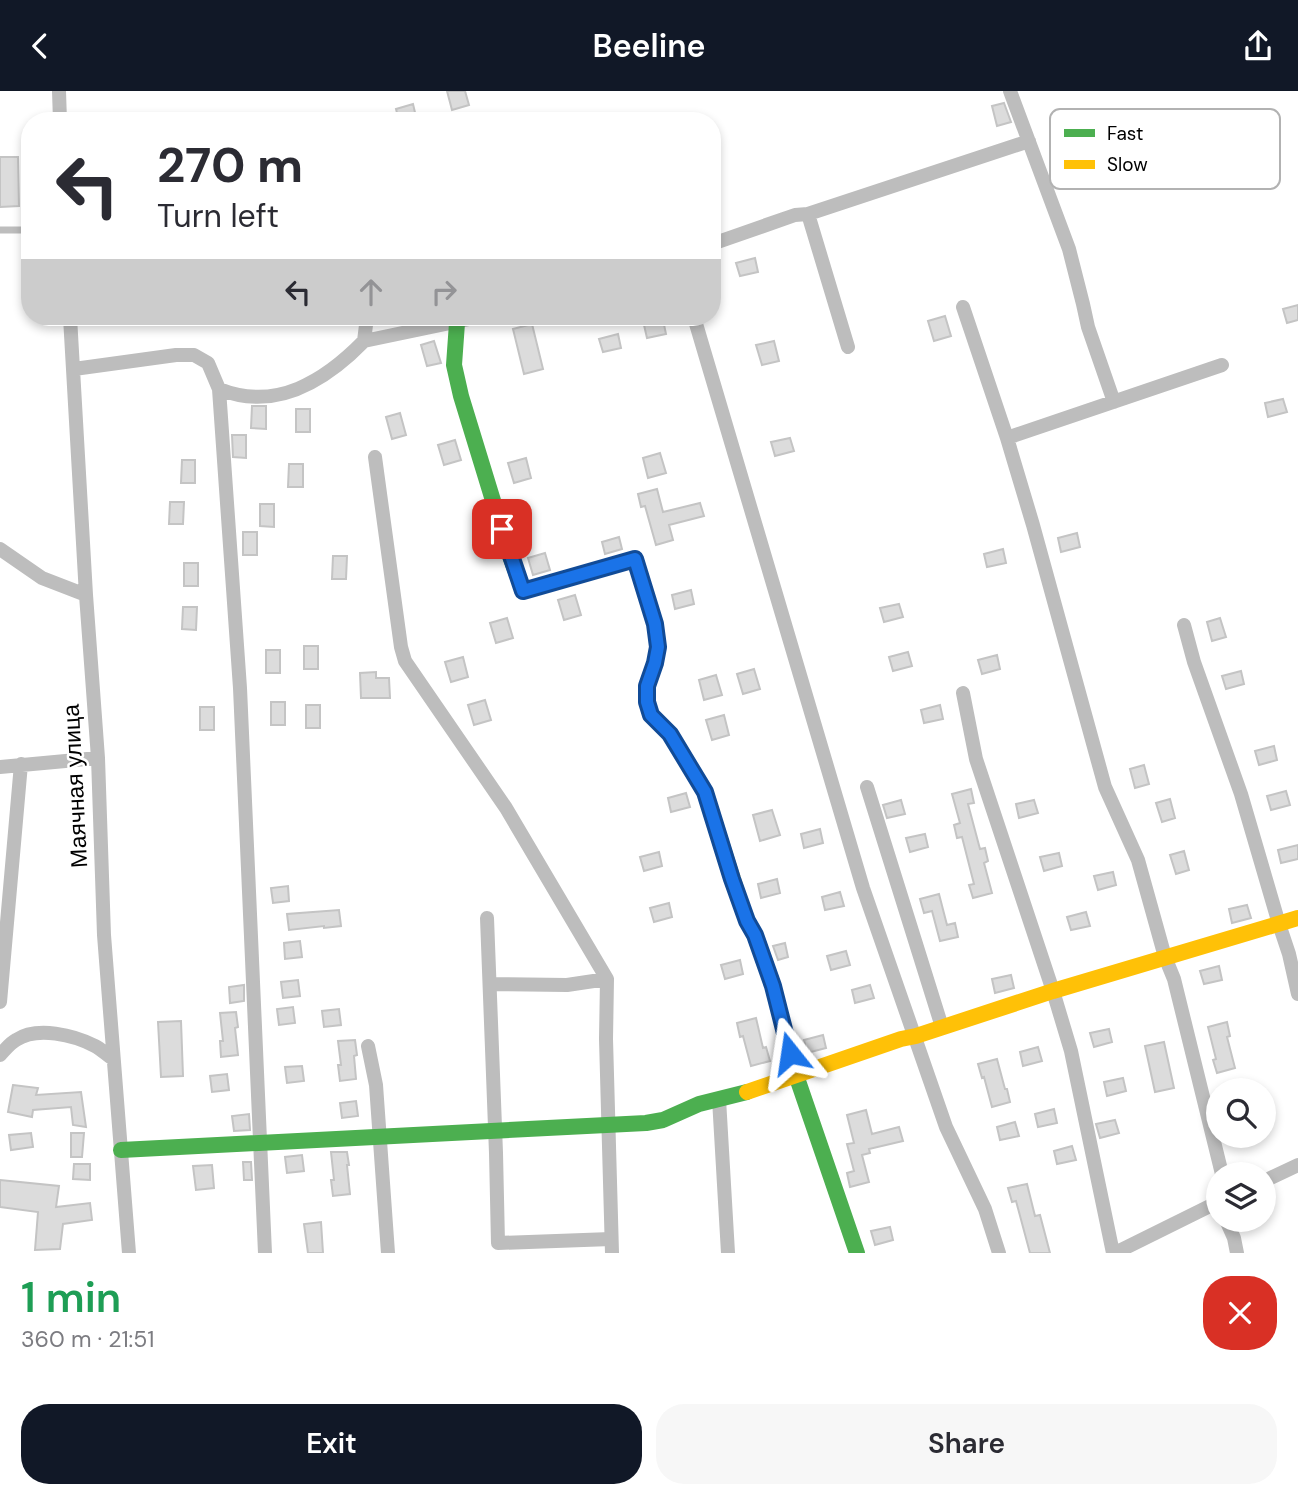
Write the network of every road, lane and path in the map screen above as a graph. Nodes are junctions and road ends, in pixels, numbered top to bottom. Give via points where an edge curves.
1 (59, 91) edge
2 (1010, 91) edge
3 (60, 112) edge
4 (1028, 142) junction
5 (808, 214) junction
6 (0, 230) edge
7 (21, 230) edge
8 (721, 241) edge
9 (963, 307) dead end
10 (72, 326) edge
11 (366, 326) edge
12 (442, 326) edge
13 (457, 326) edge
14 (697, 326) edge
15 (364, 341) junction
16 (848, 347) dead end
17 (1222, 365) dead end
18 (74, 369) junction
19 (219, 389) junction
20 (1114, 402) junction
21 (1007, 437) junction
22 (375, 457) dead end
23 (0, 549) edge
24 (86, 595) junction
25 (1184, 625) dead end
26 (963, 693) dead end
27 (98, 758) junction
28 (21, 764) junction
29 (0, 767) edge
30 (867, 787) dead end
31 (487, 918) dead end
32 (1298, 918) edge
33 (1279, 925) junction
34 (3, 944) edge
35 (1165, 957) junction
36 (607, 979) junction
37 (491, 984) junction
38 (1053, 991) junction
39 (1298, 994) edge
40 (0, 1002) edge
41 (943, 1027) junction
42 (916, 1036) junction
43 (368, 1046) dead end
44 (0, 1055) edge
45 (113, 1059) junction
46 (796, 1075) junction
47 (719, 1099) junction
48 (609, 1124) junction
49 (495, 1131) junction
50 (380, 1137) junction
51 (121, 1150) junction
52 (1219, 1162) edge
53 (1298, 1165) edge
54 (1276, 1175) edge
55 (1206, 1212) edge
56 (1231, 1232) edge
57 (611, 1246) edge
58 (129, 1253) edge
59 (265, 1253) edge
60 (388, 1253) edge
61 (728, 1253) edge
62 (858, 1253) edge
63 (999, 1253) edge
64 (1114, 1253) edge
65 (1237, 1253) edge

1 - 3 street
2 - 4 street
4 - 5 street
4 - 20 street via 1069,249 1088,327
5 - 8 street
5 - 16 street
6 - 7 lane
9 - 21 street
10 - 18 street, Маячная улица
11 - 15 street
12 - 15 street
13 - 46 street via 454,365 461,396 523,591 635,559 658,647 647,686 651,715 670,734 705,792 773,986
14 - 42 street via 863,888
15 - 19 street via 328,373 282,394 257,398
17 - 20 street
18 - 19 street via 194,355 208,362
18 - 24 street, Маячная улица
19 - 59 street via 240,688
20 - 21 street
21 - 35 street via 1105,787 1138,860
22 - 36 street via 405,661 506,808
23 - 24 street via 42,578
24 - 27 street, Маячная улица
25 - 33 street
26 - 38 street via 976,759
27 - 28 street
27 - 45 street, Маячная улица
28 - 29 street
28 - 34 street
30 - 41 street
31 - 37 street
32 - 33 street
33 - 35 street
33 - 39 street
34 - 40 street
35 - 38 street
35 - 52 street
36 - 37 street via 567,985
36 - 48 street
37 - 49 street
38 - 41 street
38 - 64 street via 1071,1051
41 - 42 street
42 - 46 street
42 - 63 street via 946,1127 985,1209
43 - 50 street
44 - 45 street via 16,1039 34,1032 96,1046
45 - 51 street, Маячная улица
46 - 47 street
46 - 62 street
47 - 48 street via 663,1120
47 - 61 street
48 - 49 street
48 - 57 street
49 - 50 street
49 - 57 street via 498,1243
50 - 51 street
50 - 60 street
51 - 58 street, Маячная улица
53 - 54 street
55 - 64 street
56 - 65 street

